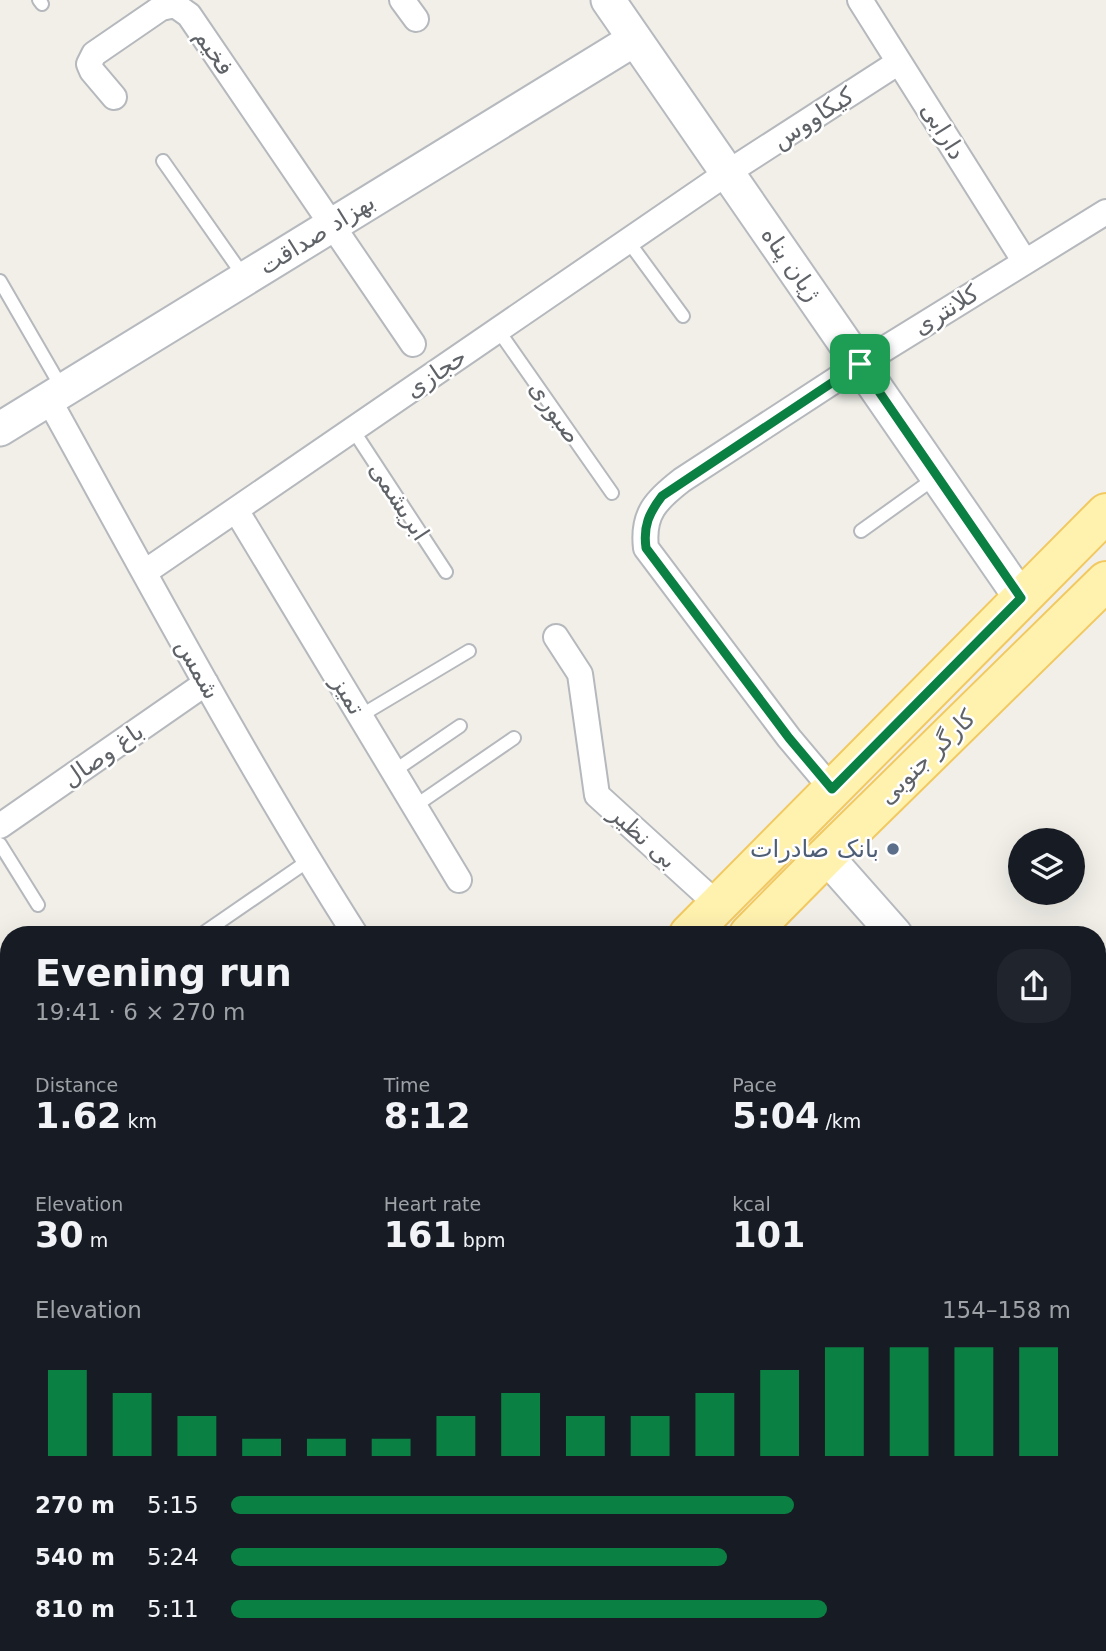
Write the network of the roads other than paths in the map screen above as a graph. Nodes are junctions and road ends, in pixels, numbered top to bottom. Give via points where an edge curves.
1 (608, 0) edge
2 (860, 0) edge
3 (635, 39) junction
4 (899, 62) junction
5 (114, 97) dead end
6 (163, 161) dead end
7 (727, 173) junction
8 (1106, 212) edge
9 (332, 225) junction
10 (628, 241) junction
11 (1025, 262) junction
12 (246, 279) junction
13 (0, 281) edge
14 (683, 316) dead end
15 (498, 330) junction
16 (413, 344) dead end
17 (860, 364) junction
18 (56, 395) junction
19 (0, 429) edge
20 (353, 430) junction
21 (937, 477) junction
22 (612, 493) dead end
23 (236, 509) junction
24 (1106, 513) edge
25 (861, 531) dead end
26 (145, 572) junction
27 (446, 572) dead end
28 (1106, 581) edge
29 (1021, 598) junction
30 (556, 637) dead end
31 (469, 651) dead end
32 (206, 683) junction
33 (360, 716) junction
34 (460, 726) dead end
35 (514, 738) dead end
36 (394, 771) junction
37 (832, 789) junction
38 (415, 806) junction
39 (0, 826) edge
40 (0, 844) edge
41 (825, 856) junction
42 (308, 861) junction
43 (459, 880) dead end
44 (38, 905) dead end
45 (718, 905) junction
46 (214, 926) edge
47 (350, 926) edge
48 (697, 926) edge
49 (757, 926) edge
50 (888, 926) edge

1 - 3 street, ژیان پناه
2 - 4 street, دارابی
3 - 7 street, ژیان پناه
3 - 9 street, بهزاد صداقت
4 - 7 street, کیکاووس
4 - 11 street, دارابی
5 - 9 street, فخیم via 92,71 89,64 94,54 161,8 175,5 189,15
6 - 12 lane
7 - 10 street, حجازی
7 - 17 street, ژیان پناه
8 - 11 street, کلانتری
9 - 12 street, بهزاد صداقت
9 - 16 street
10 - 14 lane
10 - 15 street, حجازی
11 - 17 street, کلانتری
12 - 18 street, بهزاد صداقت
13 - 18 lane
15 - 20 street, حجازی
15 - 22 lane, صبوری
17 - 21 street, ژیان پناه
17 - 37 street, کلانتری via 662,496 649,513 644,532 646,548
18 - 19 street, بهزاد صداقت
18 - 26 street, شمس
20 - 23 street, حجازی
20 - 27 lane, ابریشمی
21 - 25 lane
21 - 29 street, ژیان پناه
23 - 26 street, حجازی
23 - 33 street, تمیز
24 - 29 main road, کارگر جنوبی
26 - 32 street, شمس
28 - 41 main road, کارگر جنوبی
29 - 37 main road, کارگر جنوبی
30 - 45 street, بی نظیر via 580,674 597,795
31 - 33 lane
32 - 39 street, باغ وصال
32 - 42 street, شمس
33 - 36 street, تمیز
34 - 36 lane
35 - 38 lane
36 - 38 street, تمیز
37 - 45 main road, کارگر جنوبی
38 - 43 street, تمیز
40 - 44 lane
41 - 49 main road, کارگر جنوبی
41 - 50 street
42 - 46 lane
42 - 47 street, شمس
45 - 48 main road, کارگر جنوبی

